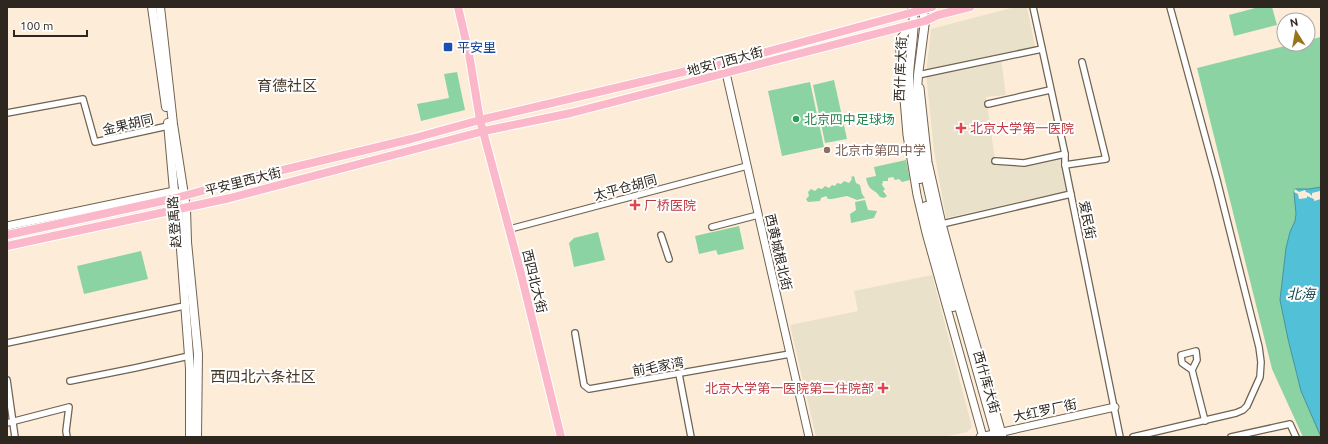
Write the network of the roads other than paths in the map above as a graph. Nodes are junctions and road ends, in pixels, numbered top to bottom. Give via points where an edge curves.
1 (152, 7) edge
2 (160, 7) edge
3 (458, 7) edge
4 (932, 7) edge
5 (970, 7) edge
6 (1033, 7) edge
7 (1170, 7) edge
8 (923, 8) edge
9 (913, 9) edge
10 (925, 21) junction
11 (913, 24) junction
12 (1042, 49) junction
13 (1082, 62) dead end
14 (715, 66) junction
15 (726, 73) junction
16 (918, 74) junction
17 (1050, 90) junction
18 (988, 104) dead end
19 (7, 113) edge
20 (480, 120) junction
21 (168, 126) junction
22 (484, 131) junction
23 (1065, 154) junction
24 (995, 160) dead end
25 (1065, 165) junction
26 (747, 166) junction
27 (1071, 194) junction
28 (178, 195) junction
29 (182, 208) junction
30 (758, 215) junction
31 (942, 224) junction
32 (7, 226) edge
33 (712, 227) dead end
34 (510, 229) junction
35 (7, 235) edge
36 (661, 235) dead end
37 (7, 246) edge
38 (669, 259) dead end
39 (184, 306) junction
40 (575, 333) dead end
41 (7, 343) edge
42 (790, 354) junction
43 (189, 356) junction
44 (1192, 370) dead end
45 (678, 374) junction
46 (7, 380) edge
47 (70, 381) dead end
48 (1115, 407) junction
49 (1205, 421) junction
50 (14, 422) junction
51 (7, 423) edge
52 (991, 436) edge
53 (15, 437) edge
54 (67, 437) edge
55 (190, 437) edge
56 (197, 437) edge
57 (561, 437) edge
58 (691, 437) edge
59 (809, 437) edge
60 (1120, 437) edge
61 (1133, 437) edge
62 (1231, 437) edge
63 (1296, 437) edge

1 - 21 main road, 赵登禹路
2 - 28 main road, 赵登禹路
3 - 20 main road, 西四北大街
4 - 8 main road, 地安门西大街
5 - 10 main road, 地安门西大街
6 - 12 street, 爱民街
7 - 49 street via 1217,180 1261,362 1260,377 1244,410
8 - 9 main road, 地安门西大街
8 - 10 main road, 西什库大街
9 - 11 main road
9 - 14 main road, 地安门西大街
10 - 11 main road, 地安门西大街
10 - 16 main road, 西什库大街
11 - 15 main road, 地安门西大街
11 - 52 main road, 西什库大街 via 909,76 910,108 921,188 931,231
11 - 52 street, 西什库大街 via 899,40 911,165 926,232
12 - 16 street
12 - 17 street, 爱民街
13 - 25 street via 1106,159
14 - 15 street
14 - 20 main road, 地安门西大街
15 - 22 main road, 地安门西大街 via 571,113
15 - 26 street, 西黄城根北街
16 - 31 street, 西什库大街 via 928,162
16 - 52 main road, 西什库大街 via 917,114 927,186
17 - 18 street
17 - 23 street, 爱民街
19 - 21 street, 金果胡同 via 83,99 95,142
20 - 22 main road, 西四北大街
20 - 28 main road, 平安里西大街
21 - 28 main road, 赵登禹路
22 - 29 main road, 平安里西大街 via 230,198
22 - 34 main road, 西四北大街
23 - 24 street via 1024,163
23 - 25 street, 爱民街
25 - 27 street, 爱民街
26 - 30 street, 西黄城根北街
26 - 34 street, 太平仓胡同
27 - 31 street
27 - 48 street, 爱民街
28 - 29 main road, 赵登禹路
28 - 32 street
28 - 35 main road, 平安里西大街
29 - 37 main road, 平安里西大街
29 - 39 main road, 赵登禹路
29 - 56 main road, 赵登禹路 via 198,354
30 - 33 street
30 - 42 street, 西黄城根北街
31 - 52 street, 西什库大街 via 959,286
34 - 57 main road, 西四北大街
36 - 38 street
39 - 41 street
39 - 43 main road, 赵登禹路
40 - 45 street, 前毛家湾 via 584,385 589,389
42 - 45 street, 前毛家湾
42 - 59 street, 西黄城根北街
43 - 47 street
43 - 55 main road, 赵登禹路
44 - 49 street
45 - 58 street
46 - 50 street
48 - 52 street, 大红罗厂街
48 - 60 street, 爱民街
49 - 61 street
50 - 51 street
50 - 53 street
50 - 54 street via 69,407
62 - 63 street via 1290,424

